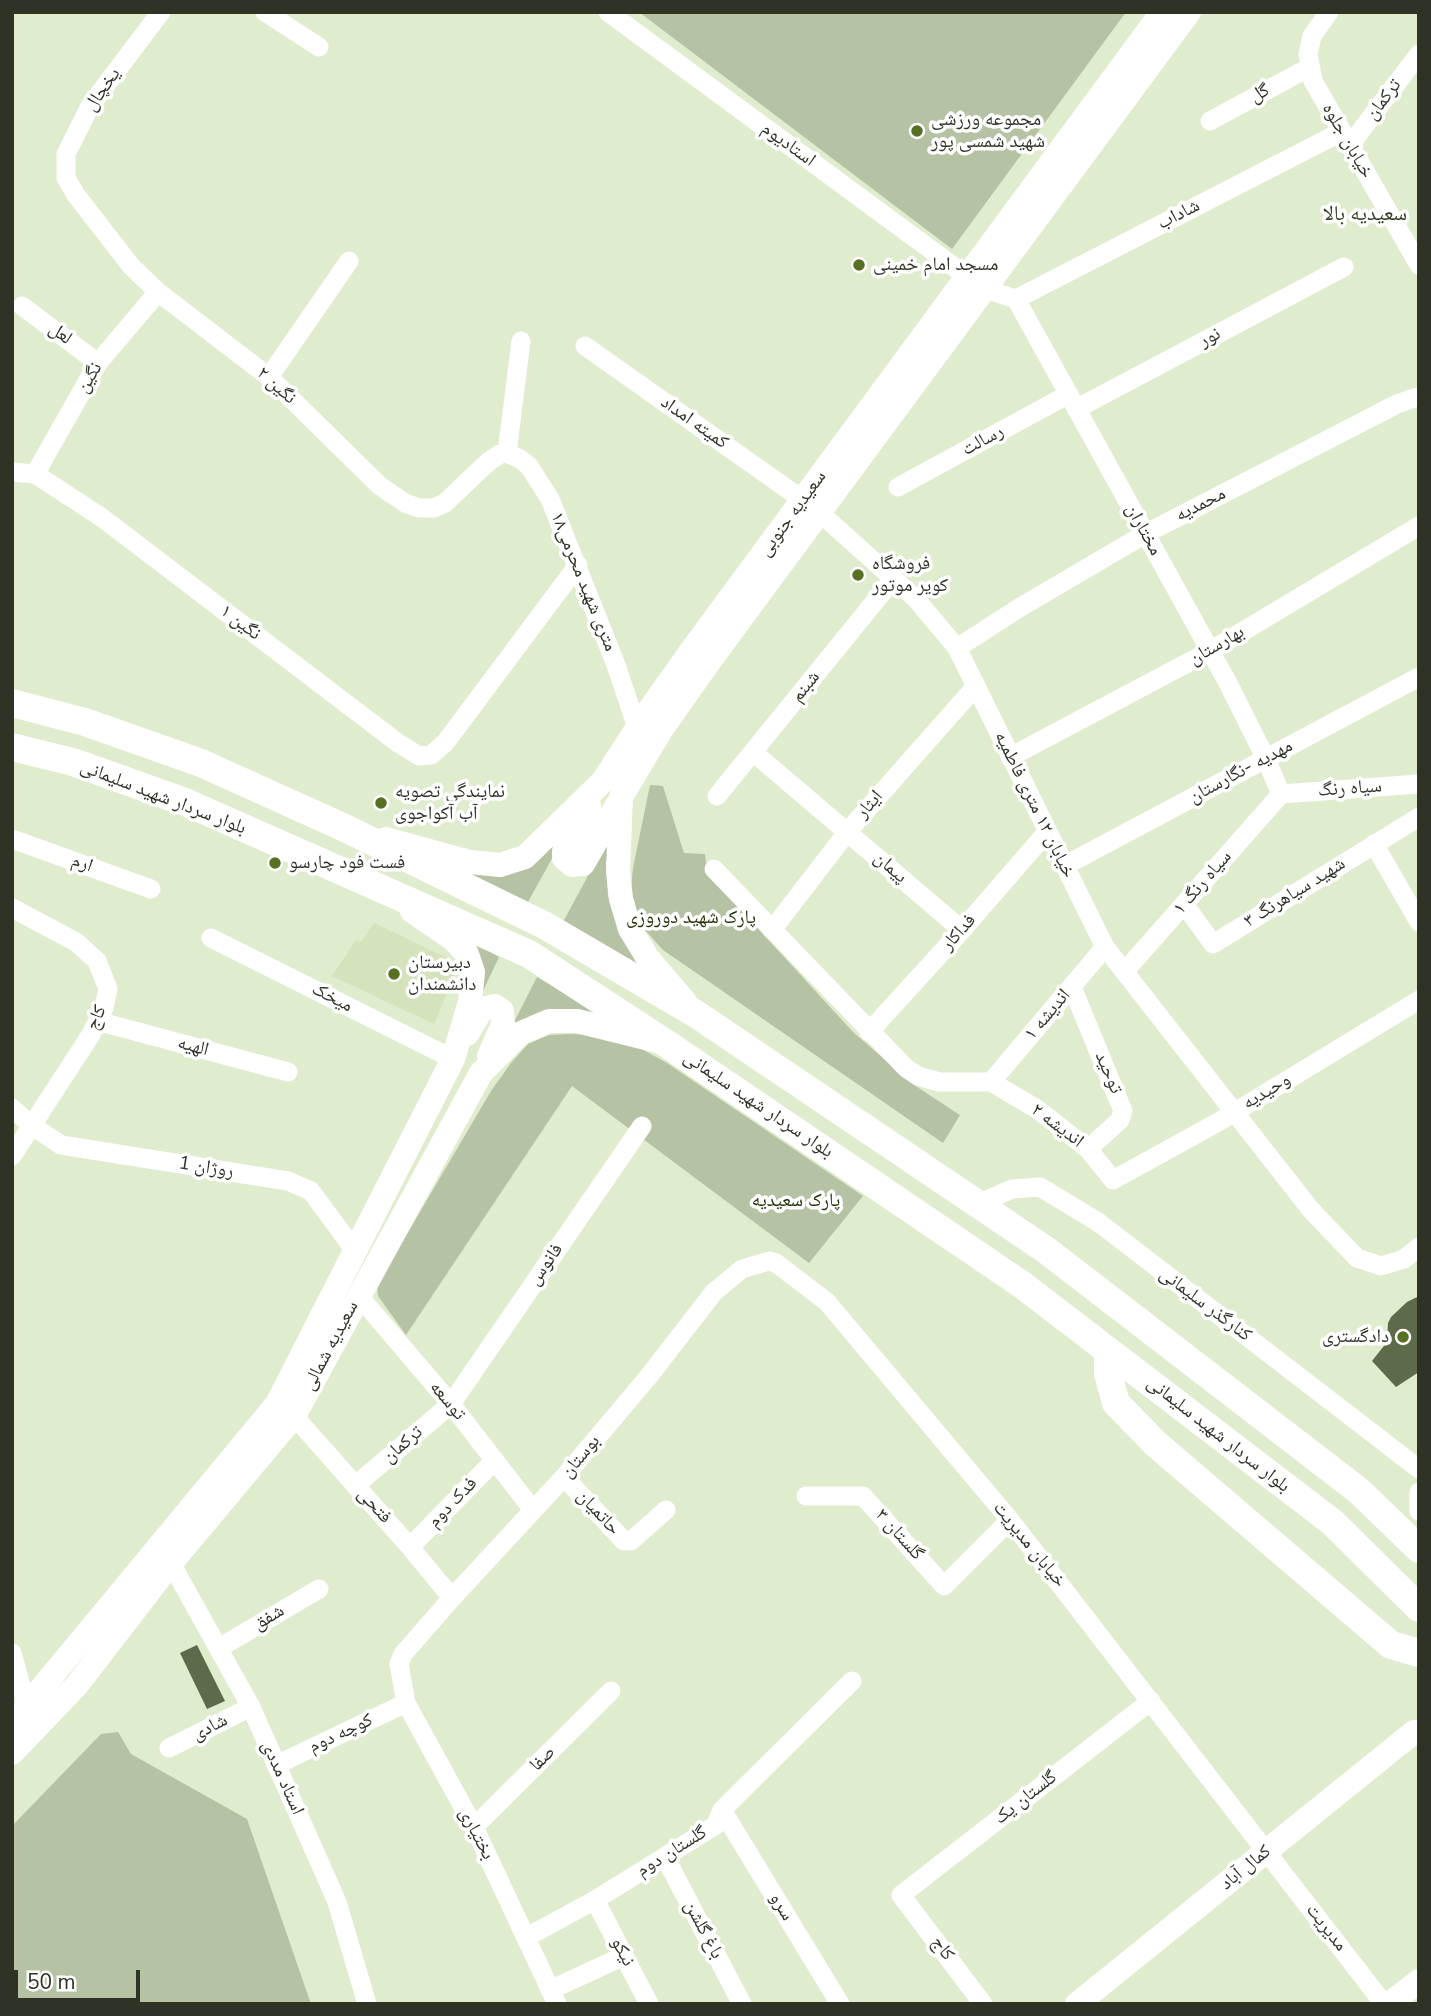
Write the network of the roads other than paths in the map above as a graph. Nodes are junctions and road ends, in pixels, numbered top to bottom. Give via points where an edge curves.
1 (161, 12) edge
2 (265, 12) edge
3 (608, 12) edge
4 (1162, 12) edge
5 (1189, 12) edge
6 (1329, 12) edge
7 (319, 47) dead end
8 (1419, 54) edge
9 (1310, 67) junction
10 (1210, 121) dead end
11 (1345, 139) junction
12 (66, 178) joint
13 (349, 261) dead end
14 (1419, 265) edge
15 (1344, 267) dead end
16 (976, 283) junction
17 (158, 292) junction
18 (1016, 299) junction
19 (22, 306) dead end
20 (521, 341) dead end
21 (585, 345) dead end
22 (98, 363) junction
23 (269, 377) junction
24 (1418, 395) edge
25 (1073, 402) junction
26 (507, 453) junction
27 (12, 472) edge
28 (35, 474) junction
29 (898, 487) dead end
30 (811, 506) junction
31 (1419, 526) edge
32 (1145, 534) junction
33 (578, 565) junction
34 (894, 578) junction
35 (957, 648) junction
36 (1210, 651) junction
37 (1419, 677) edge
38 (976, 686) junction
39 (12, 704) edge
40 (637, 727) junction
41 (12, 747) edge
42 (754, 752) junction
43 (1010, 757) junction
44 (1266, 759) junction
45 (1419, 784) edge
46 (612, 789) junction
47 (1281, 794) junction
48 (717, 796) dead end
49 (1419, 817) edge
50 (345, 828) junction
51 (848, 831) junction
52 (1047, 832) junction
53 (12, 839) edge
54 (1374, 844) junction
55 (1064, 866) junction
56 (714, 869) dead end
57 (151, 889) dead end
58 (383, 891) junction
59 (1184, 904) junction
60 (12, 908) edge
61 (1419, 922) edge
62 (772, 930) junction
63 (962, 930) junction
64 (211, 938) dead end
65 (1105, 947) junction
66 (1125, 971) junction
67 (1072, 987) junction
68 (1419, 1000) edge
69 (696, 1014) junction
70 (97, 1021) junction
71 (869, 1032) junction
72 (667, 1044) junction
73 (453, 1059) junction
74 (288, 1072) dead end
75 (481, 1073) junction
76 (991, 1082) junction
77 (12, 1108) edge
78 (1236, 1111) junction
79 (31, 1125) junction
80 (642, 1126) dead end
81 (1088, 1149) junction
82 (12, 1156) edge
83 (1113, 1180) joint
84 (978, 1204) junction
85 (1419, 1247) edge
86 (355, 1251) junction
87 (768, 1261) joint
88 (358, 1295) junction
89 (1108, 1351) junction
90 (1239, 1398) junction
91 (451, 1404) junction
92 (294, 1416) junction
93 (1216, 1433) junction
94 (1307, 1450) junction
95 (495, 1460) junction
96 (1419, 1469) edge
97 (564, 1477) junction
98 (356, 1485) junction
99 (1293, 1492) junction
100 (1419, 1492) edge
101 (806, 1496) dead end
102 (533, 1510) junction
103 (666, 1510) dead end
104 (1419, 1511) edge
105 (1010, 1520) junction
106 (410, 1546) junction
107 (1419, 1549) edge
108 (164, 1557) junction
109 (319, 1589) dead end
110 (452, 1598) junction
111 (1419, 1608) edge
112 (219, 1648) junction
113 (12, 1653) edge
114 (1419, 1653) edge
115 (399, 1664) joint
116 (852, 1681) dead end
117 (611, 1691) dead end
118 (1152, 1701) junction
119 (406, 1703) junction
120 (251, 1707) junction
121 (20, 1716) edge
122 (1414, 1732) dead end
123 (169, 1748) dead end
124 (12, 1753) edge
125 (276, 1765) junction
126 (722, 1810) junction
127 (474, 1827) junction
128 (1267, 1851) junction
129 (665, 1857) junction
130 (901, 1895) joint
131 (595, 1900) junction
132 (527, 1937) junction
133 (624, 1956) junction
134 (1419, 1981) edge
135 (554, 1997) edge
136 (367, 2004) edge
137 (649, 2004) edge
138 (742, 2004) edge
139 (840, 2004) edge
140 (983, 2004) edge
141 (1077, 2004) edge
142 (1387, 2004) edge

1 - 12 street, یخچال via 90,106 70,143
2 - 7 street
3 - 16 street, استادیوم
4 - 16 main road, سعیدیه جنوبی
5 - 16 main road, سعیدیه جنوبی
6 - 9 street, خیابان جلوه via 1312,36
8 - 11 street, ترکمان
9 - 10 street, گل
9 - 11 street, خیابان جلوه
11 - 14 street, خیابان جلوه
11 - 18 street, شاداب
12 - 17 street, نگین ۲ via 131,266
13 - 23 street
15 - 25 street, نور
16 - 18 street
16 - 30 main road, سعیدیه جنوبی
17 - 22 street, نگین
17 - 23 street, نگین ۲
18 - 25 street, مختاران
19 - 22 street, لعل
20 - 26 street
21 - 30 street, کمیته امداد
22 - 28 street, نگین
23 - 26 street, نگین ۲ via 380,486 419,508 445,503 488,462
24 - 32 street, محمدیه
25 - 29 street, رسالت
25 - 32 street, مختاران
26 - 33 street, ۱۸متری شهید محرمی via 523,461 543,485
27 - 28 street
28 - 33 street, نگین ۱ via 101,517 415,755 424,757 445,743
30 - 34 street, خیابان ۱۲ متری فاطمیه
30 - 40 main road, سعیدیه جنوبی
30 - 46 main road, سعیدیه جنوبی via 661,730
31 - 36 street, بهارستان
32 - 35 street, محمدیه
32 - 36 street, مختاران
33 - 40 street, ۱۸متری شهید محرمی
34 - 35 street, خیابان ۱۲ متری فاطمیه
34 - 42 street, شبنم
35 - 38 street, خیابان ۱۲ متری فاطمیه
36 - 43 street, بهارستان
36 - 44 street, مختاران
37 - 44 street, مهدیه -نگارستان
38 - 43 street, خیابان ۱۲ متری فاطمیه
38 - 51 street, ایثار
39 - 50 highway via 85,722 201,763
40 - 46 main road, سعیدیه جنوبی
41 - 58 highway, بلوار سردار شهید سلیمانی via 73,762 185,802
42 - 48 street, شبنم
42 - 51 street, پیمان
43 - 52 street, خیابان ۱۲ متری فاطمیه
44 - 47 street, مختاران
44 - 55 street, مهدیه -نگارستان
45 - 47 street, سیاه رنگ
46 - 50 main road, سعیدیه جنوبی via 526,857 500,865 470,863
46 - 69 main road, سعیدیه جنوبی via 621,900 630,929 647,957
47 - 59 street, سیاه رنگ ۱
49 - 54 street, شهید سیاهرنگ ۳
50 - 69 highway via 544,925
51 - 62 street, ایثار
51 - 63 street, پیمان
52 - 55 street, خیابان ۱۲ متری فاطمیه
52 - 63 street, فداکار
53 - 57 street, ارم
54 - 59 street, شهید سیاهرنگ ۳ via 1213,944
54 - 61 street
55 - 65 street, خیابان ۱۲ متری فاطمیه
56 - 62 street
58 - 72 highway, بلوار سردار شهید سلیمانی via 529,954
58 - 73 main road, سعیدیه شمالی via 453,939 467,954 473,972 470,1002
59 - 66 street, سیاه رنگ ۱
60 - 70 street, کاج via 76,942 97,961 108,989
62 - 71 street
63 - 71 street, فداکار
64 - 73 street, میخک
65 - 66 street, خیابان ۱۲ متری فاطمیه
65 - 67 street, اندیشه ۱
66 - 78 street, خیابان ۱۲ متری فاطمیه
67 - 76 street, اندیشه ۱
67 - 81 street, توحید via 1123,1111 1120,1120
68 - 78 street, وحیدیه
69 - 84 highway
70 - 74 street, الهیه
70 - 79 street, کاج
71 - 76 street via 918,1076 939,1082
72 - 75 main road, سعیدیه شمالی via 577,1021 549,1021 521,1033
72 - 89 highway, بلوار سردار شهید سلیمانی via 1021,1284
73 - 75 main road via 482,1009 499,1008 503,1024
73 - 86 main road, سعیدیه شمالی
75 - 88 main road, سعیدیه شمالی
76 - 81 street, اندیشه ۲ via 1037,1109
77 - 79 street, روژان 1
78 - 83 street, وحیدیه
78 - 85 street, خیابان ۱۲ متری فاطمیه via 1311,1210 1357,1258 1381,1266 1404,1259
79 - 82 street, کاج
79 - 86 street, روژان 1 via 61,1145 288,1181 311,1191
80 - 91 street, فانوس
81 - 83 street, اندیشه ۲
84 - 90 highway via 1046,1250
84 - 96 street, کنارگذر سلیمانی via 1012,1189 1040,1186 1098,1223
86 - 108 main road, سعیدیه شمالی via 277,1404
87 - 97 street, بوستان via 742,1269 714,1292
87 - 105 street, خیابان مدیریت via 827,1302
88 - 91 street, توسعه
88 - 92 main road, سعیدیه شمالی
89 - 93 highway, بلوار سردار شهید سلیمانی
89 - 114 highway via 1116,1403 1156,1444 1391,1645
90 - 93 highway via 1239,1422
90 - 94 highway
91 - 95 street, توسعه
91 - 98 street, ترکمان
92 - 98 street, فتحی
92 - 108 main road, سعیدیه شمالی
93 - 99 highway, بلوار سردار شهید سلیمانی
94 - 99 highway via 1292,1455 1288,1468
94 - 107 highway via 1359,1491
95 - 102 street, توسعه
95 - 106 street, فدک دوم
97 - 102 street, بوستان
97 - 103 street, حاتمیان via 624,1541 631,1541
98 - 106 street, فتحی
99 - 111 highway, بلوار سردار شهید سلیمانی via 1332,1522
100 - 104 street
101 - 105 street, گلستان ۳ via 863,1496 944,1586
102 - 110 street, بوستان
105 - 118 street, خیابان مدیریت
106 - 110 street, فتحی
108 - 112 street, استاد مددی
108 - 121 main road, سعیدیه شمالی
108 - 124 main road, سعیدیه شمالی via 77,1685
109 - 112 street, شفق
110 - 115 street, بوستان
112 - 120 street, استاد مددی
113 - 121 street
115 - 119 street, بختیاری
116 - 126 street, گلستان دوم
117 - 127 street, صفا
118 - 128 street, خیابان مدیریت
118 - 130 street, گلستان یک
119 - 125 street, کوچه دوم
119 - 127 street, بختیاری
120 - 123 street, شادی
120 - 125 street, استاد مددی
122 - 128 main road, کمال آباد
125 - 136 street, استاد مددی via 337,1902
126 - 129 street, گلستان دوم via 716,1825
126 - 139 street, سرو
127 - 132 street, بختیاری
128 - 141 main road, کمال آباد
128 - 142 street, مدیریت
129 - 131 street, گلستان دوم
129 - 138 street, باغ گلشن
130 - 140 street, کاج
131 - 132 street, گلستان دوم
131 - 133 street, نیکو
132 - 135 street, بختیاری
133 - 135 street
133 - 137 street, نیکو
134 - 142 main road

